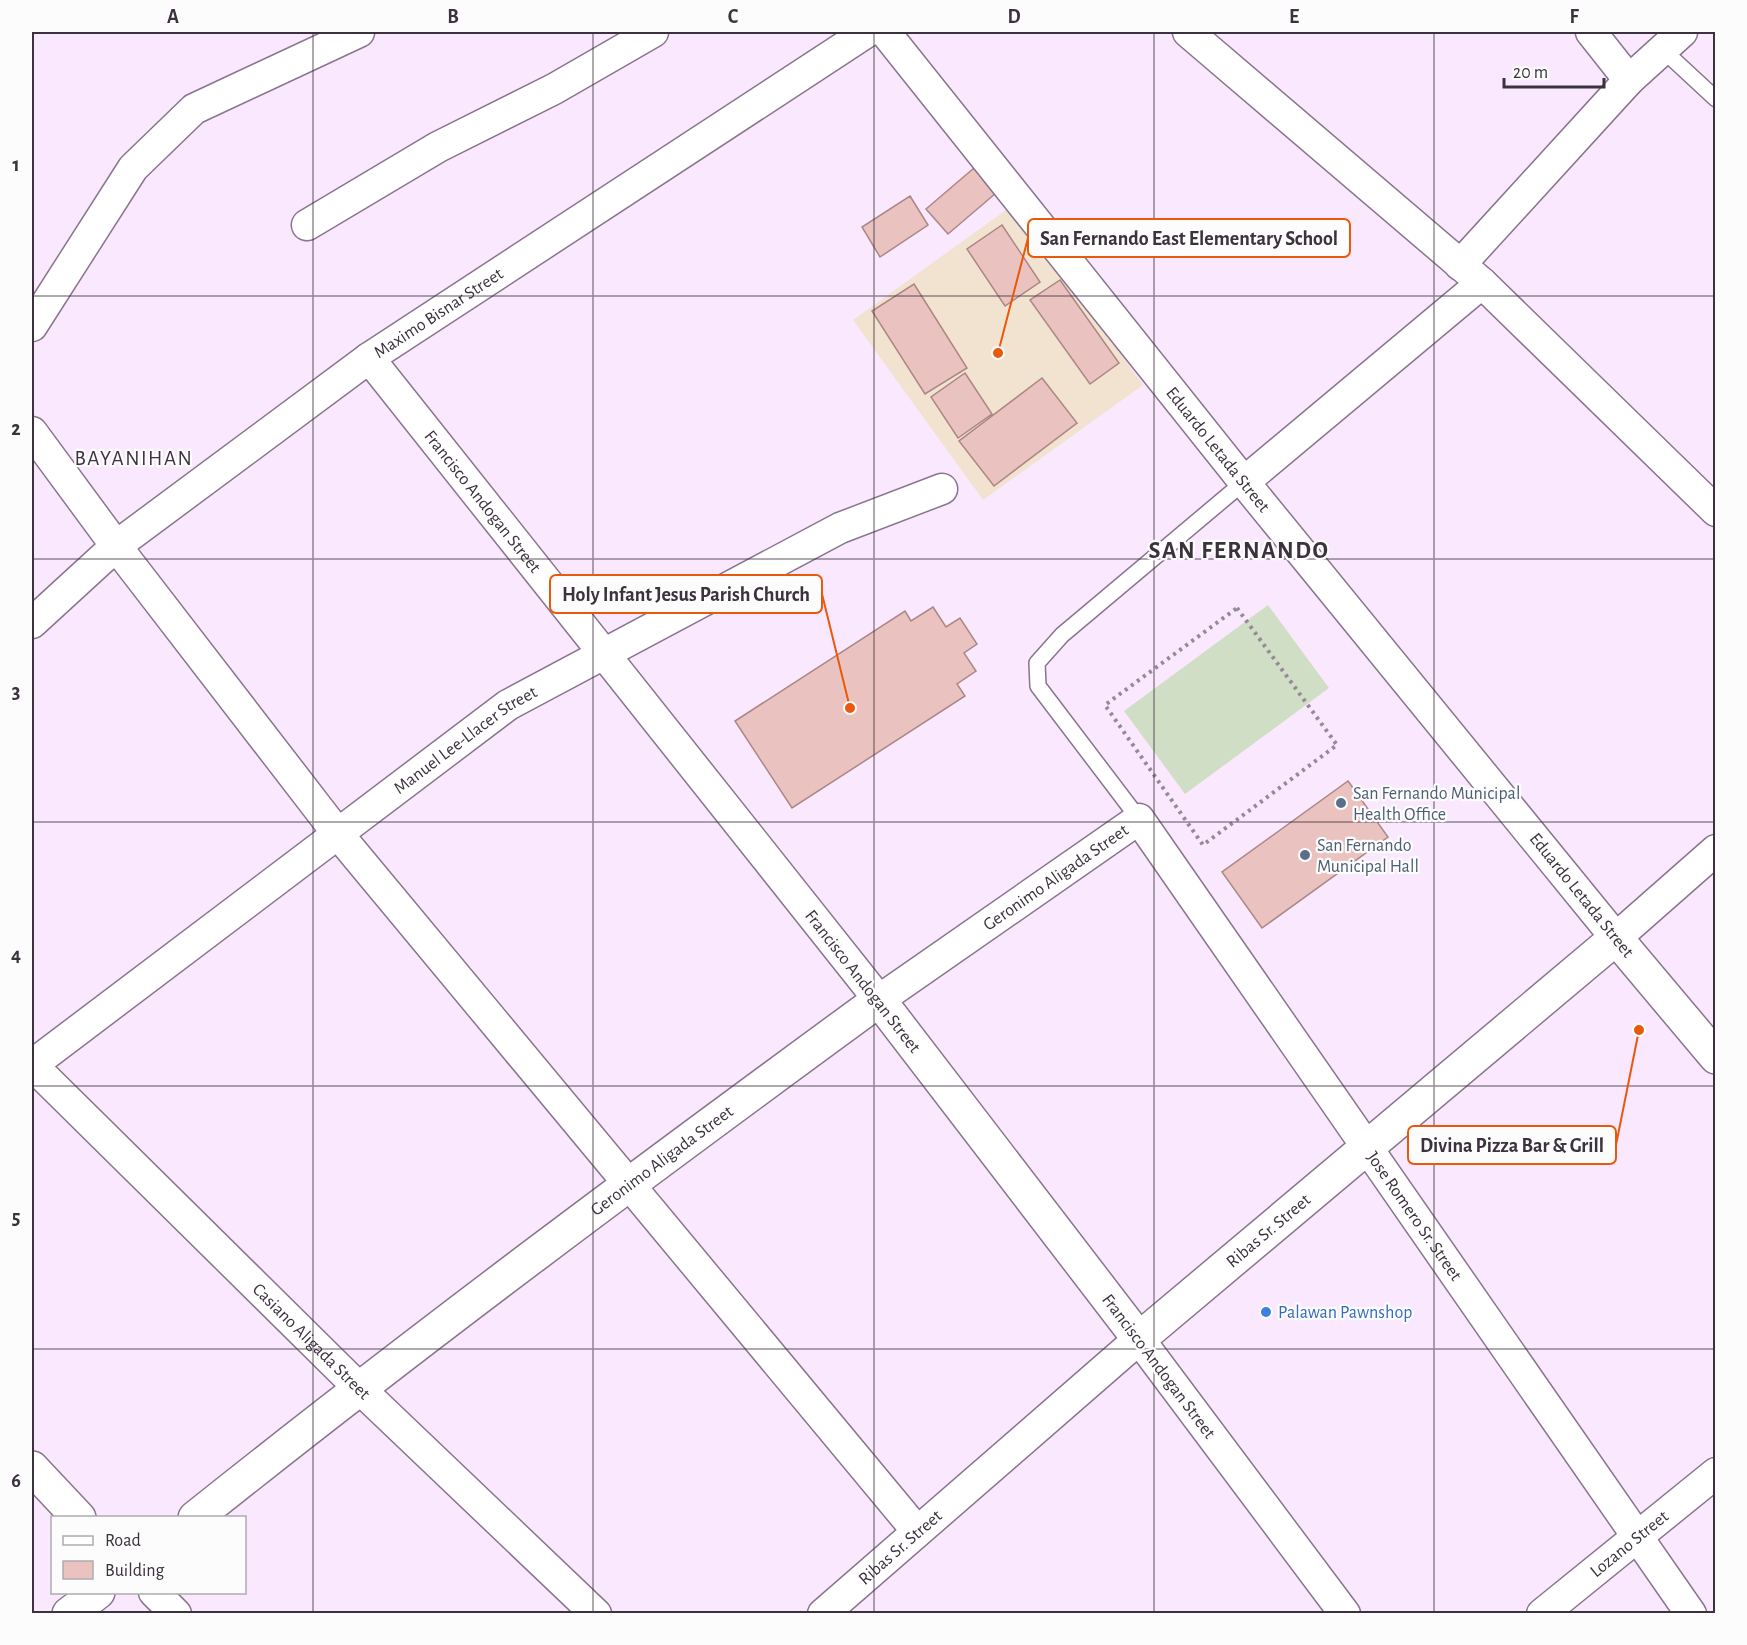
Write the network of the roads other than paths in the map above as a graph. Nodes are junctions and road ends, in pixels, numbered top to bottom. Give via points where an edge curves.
1 (359, 32) edge
2 (653, 32) edge
3 (867, 32) edge
4 (885, 32) edge
5 (1188, 32) edge
6 (1591, 32) edge
7 (1672, 40) edge
8 (1629, 80) junction
9 (1716, 99) edge
10 (307, 225) dead end
11 (1471, 274) junction
12 (32, 326) edge
13 (369, 358) junction
14 (32, 432) edge
15 (1244, 482) junction
16 (942, 489) dead end
17 (1716, 511) edge
18 (116, 546) junction
19 (32, 623) edge
20 (604, 653) junction
21 (1139, 819) junction
22 (338, 834) junction
23 (1716, 850) edge
24 (1616, 938) junction
25 (879, 1000) junction
26 (1716, 1057) edge
27 (32, 1065) edge
28 (1366, 1149) junction
29 (630, 1182) junction
30 (1139, 1339) junction
31 (359, 1388) junction
32 (32, 1468) edge
33 (1716, 1473) edge
34 (77, 1516) edge
35 (198, 1516) edge
36 (917, 1531) junction
37 (1637, 1537) junction
38 (97, 1594) edge
39 (154, 1594) edge
40 (69, 1614) edge
41 (176, 1614) edge
42 (596, 1614) edge
43 (823, 1614) edge
44 (1345, 1614) edge
45 (1542, 1614) edge
46 (1691, 1614) edge

1 - 12 street via 194,109 133,168
2 - 10 street via 554,89 438,147
3 - 13 street, Maximo Bisnar Street
4 - 15 street, Eduardo Letada Street
5 - 11 street
6 - 8 street
7 - 8 street
7 - 9 lane
8 - 11 street
11 - 15 street
11 - 17 street
13 - 18 street, Maximo Bisnar Street
13 - 20 street, Francisco Andogan Street
14 - 18 street
15 - 21 lane via 1062,635 1037,663 1038,686
15 - 24 street, Eduardo Letada Street
16 - 20 street, Manuel Lee-Llacer Street via 840,528
18 - 19 street, Maximo Bisnar Street
18 - 22 street
20 - 22 street, Manuel Lee-Llacer Street via 508,705
20 - 25 street, Francisco Andogan Street
21 - 25 street, Geronimo Aligada Street
21 - 28 street, Jose Romero Sr. Street
22 - 27 street, Manuel Lee-Llacer Street
22 - 29 street
23 - 24 street, Ribas Sr. Street
24 - 26 main road, Eduardo Letada Street
24 - 28 main road, Ribas Sr. Street
25 - 29 main road, Geronimo Aligada Street
25 - 30 main road, Francisco Andogan Street
27 - 31 street, Casiano Aligada Street
28 - 30 main road, Ribas Sr. Street
28 - 37 street, Jose Romero Sr. Street
29 - 31 main road, Geronimo Aligada Street
29 - 36 street
30 - 36 street, Ribas Sr. Street
30 - 44 street, Francisco Andogan Street
31 - 35 main road, Geronimo Aligada Street
31 - 42 street, Casiano Aligada Street
32 - 34 main road
33 - 37 street, Lozano Street
36 - 43 street, Ribas Sr. Street
37 - 45 street, Lozano Street
37 - 46 street, Jose Romero Sr. Street
38 - 40 main road
39 - 41 street

